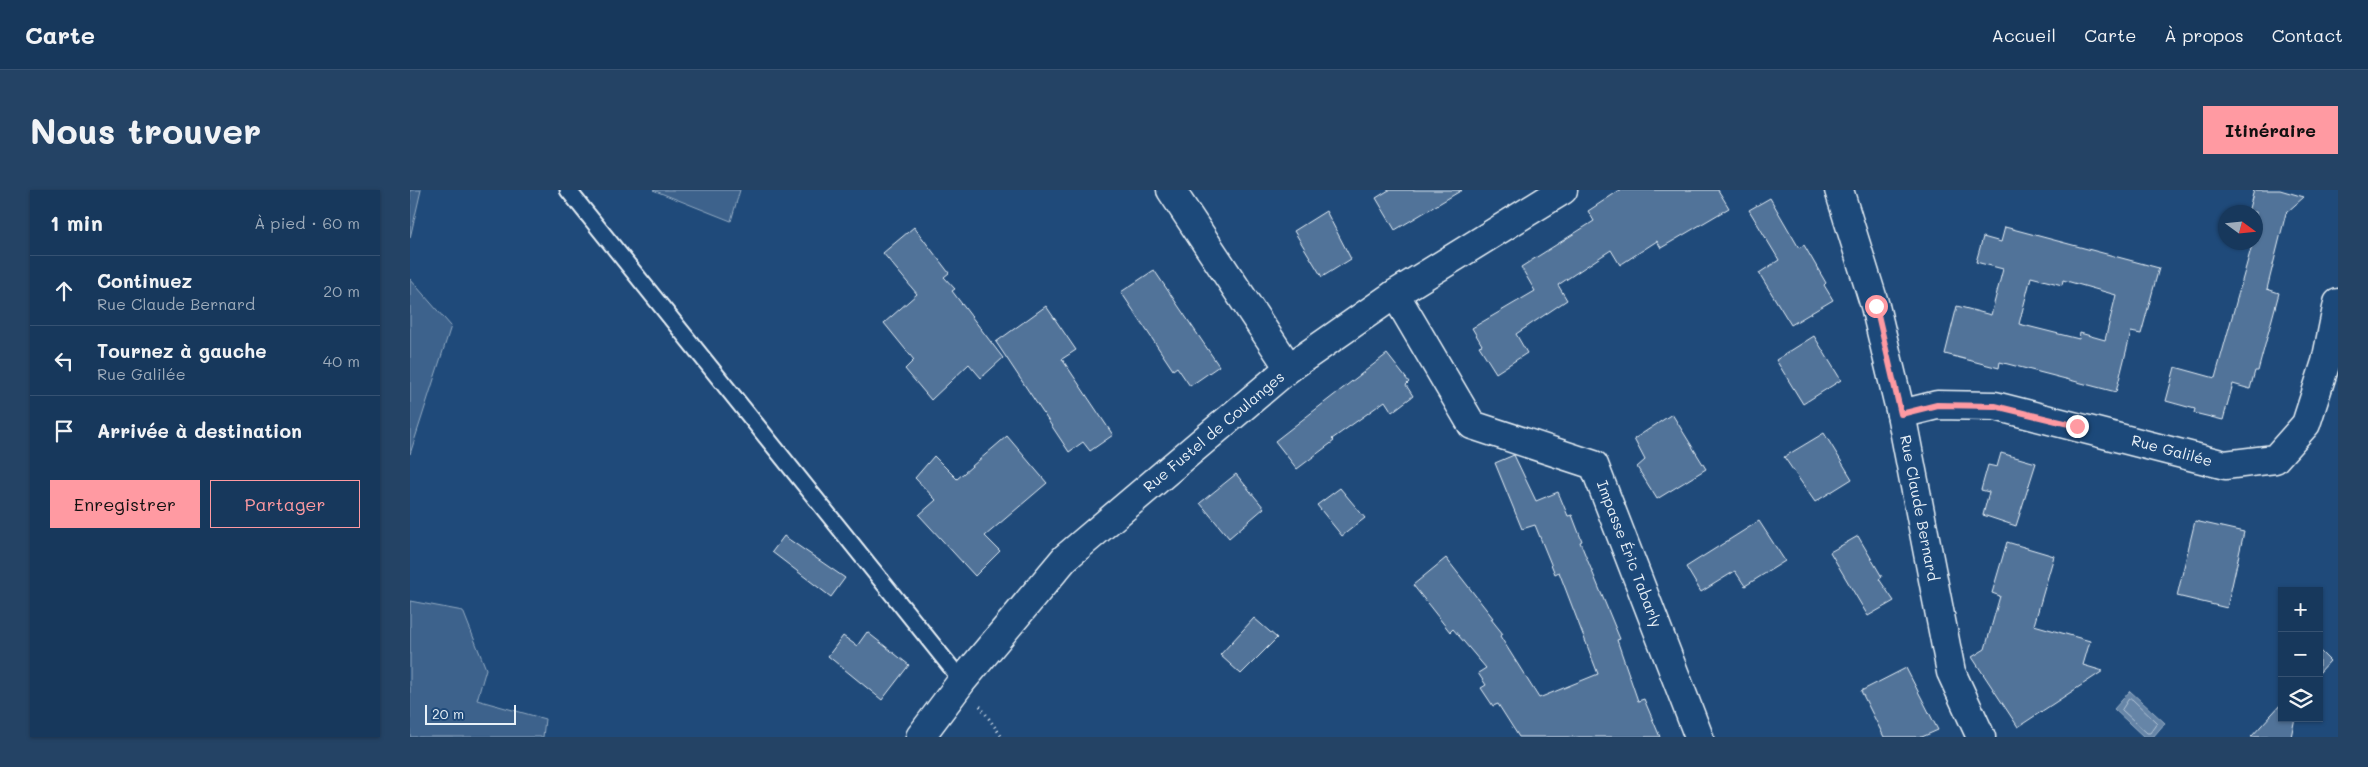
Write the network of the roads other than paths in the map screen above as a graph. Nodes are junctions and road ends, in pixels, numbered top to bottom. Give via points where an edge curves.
1 (568, 190) edge
2 (1171, 190) edge
3 (1563, 190) edge
4 (1839, 190) edge
5 (1394, 294) junction
6 (2338, 303) edge
7 (1289, 368) junction
8 (1901, 414) junction
9 (962, 681) junction
10 (920, 737) edge
11 (1699, 737) edge
12 (1981, 737) edge

1 - 9 lane
2 - 7 street
3 - 5 street, Rue Fustel de Coulanges
4 - 8 street, Rue Claude Bernard via 1876,306
5 - 7 street, Rue Fustel de Coulanges
5 - 11 street, Impasse Éric Tabarly via 1472,424 1594,465
6 - 8 street, Rue Galilée via 2326,362 2306,424 2275,459 2225,465 1995,406 1937,405
7 - 9 street, Rue Fustel de Coulanges via 1066,558
8 - 12 street, Rue Claude Bernard via 1950,672
9 - 10 street, Rue Fustel de Coulanges

